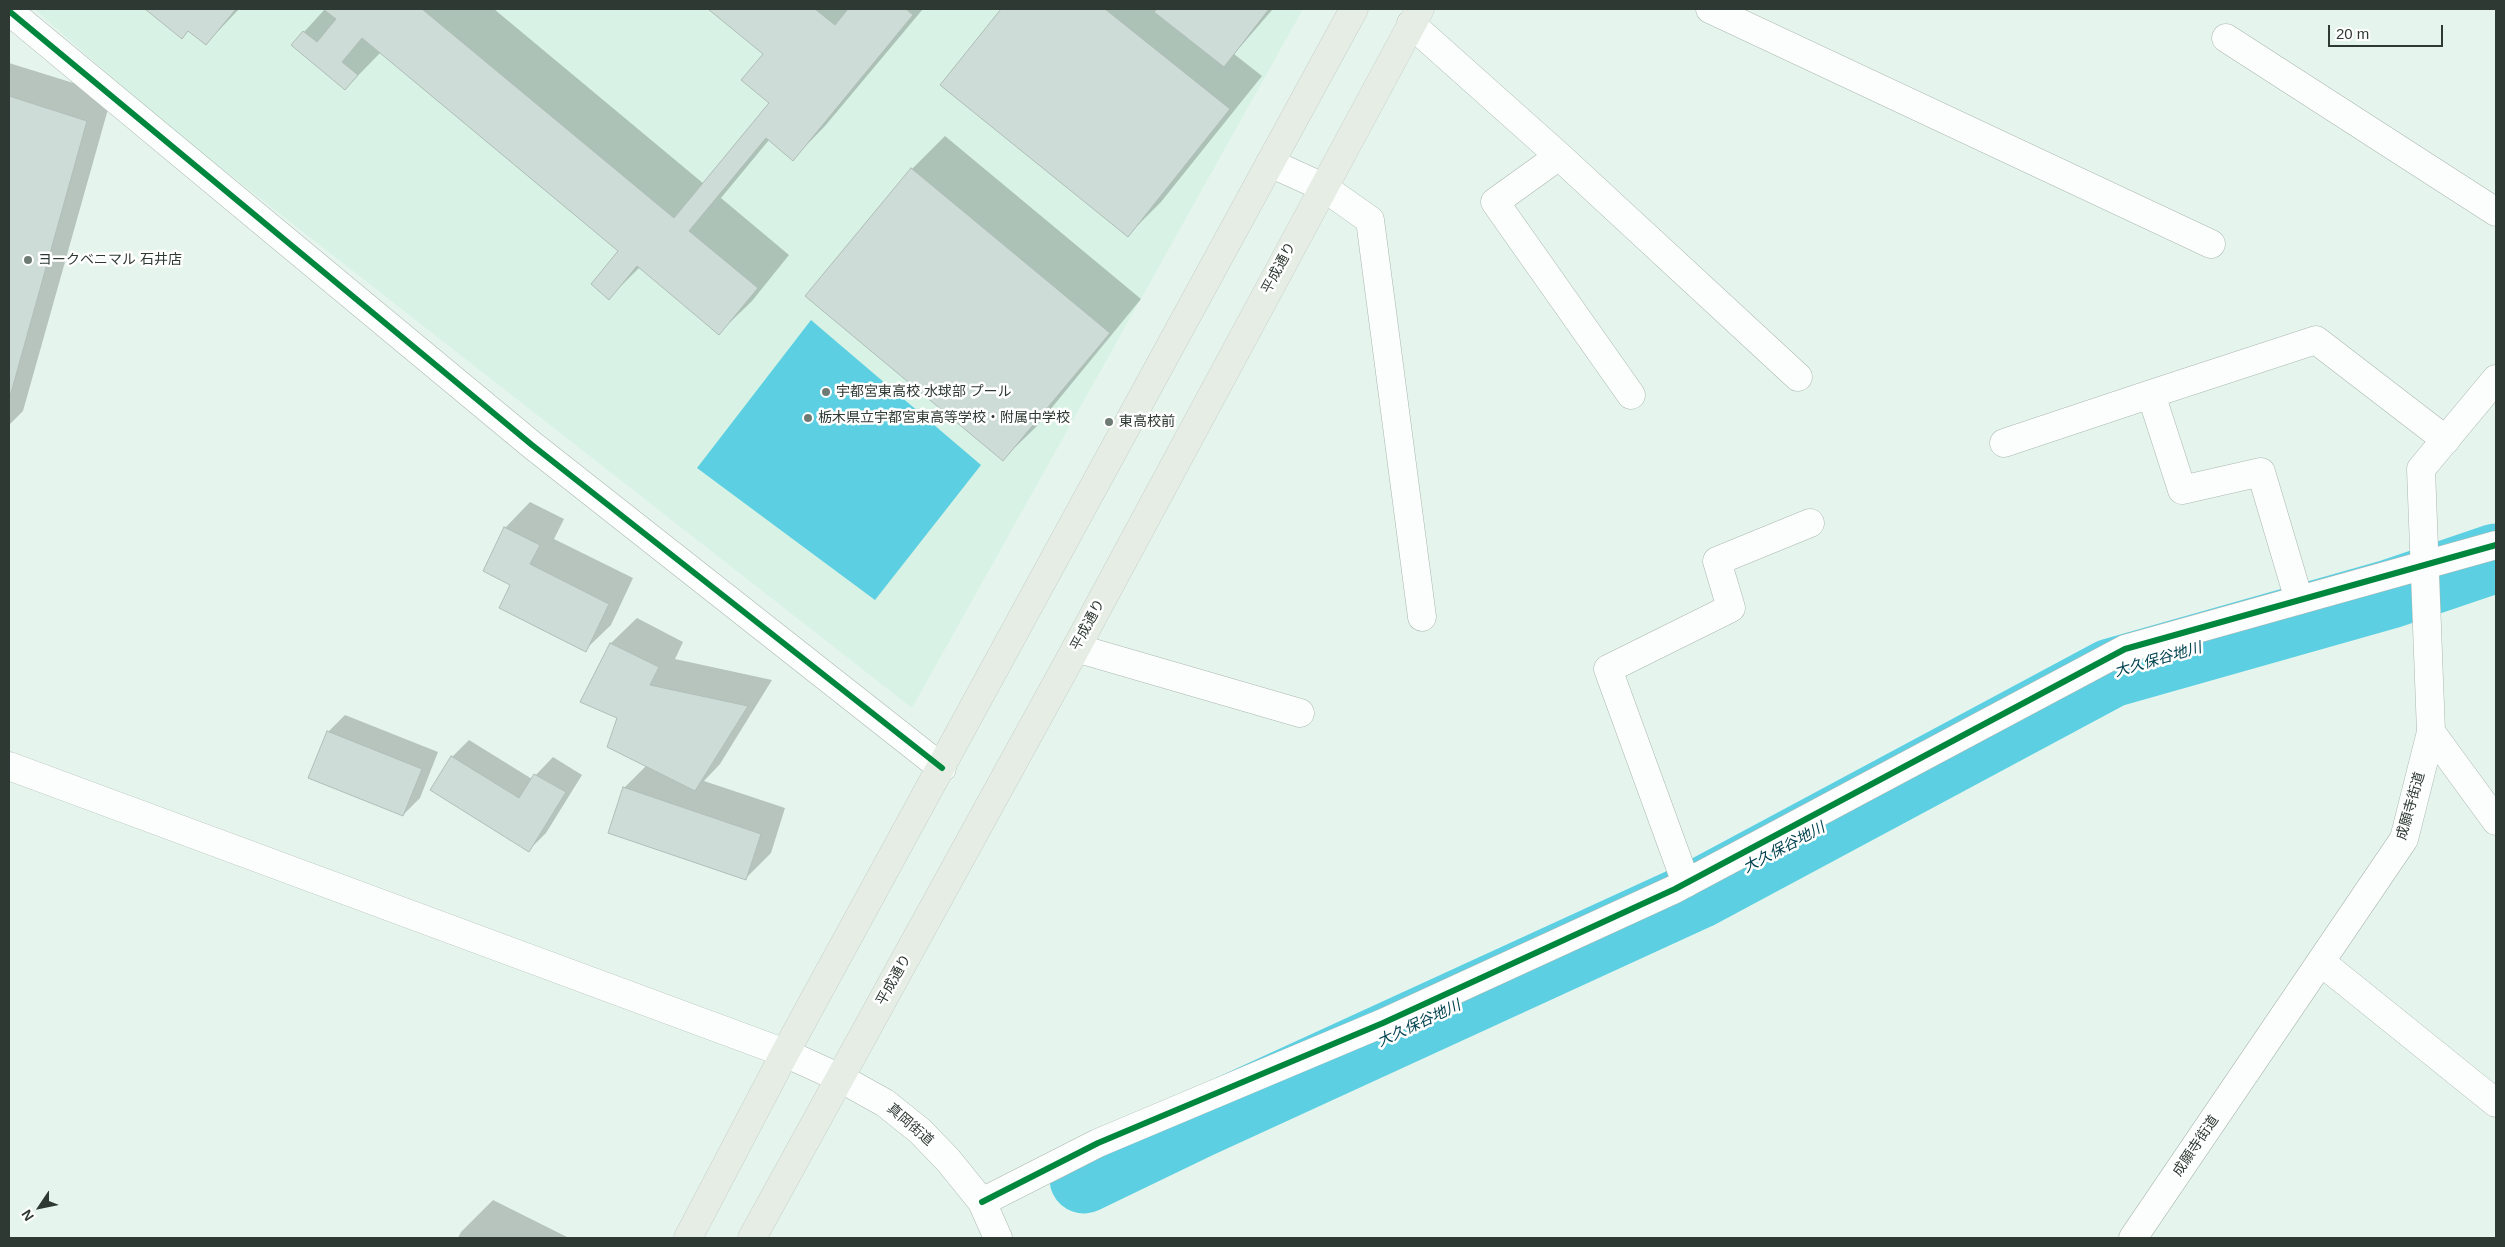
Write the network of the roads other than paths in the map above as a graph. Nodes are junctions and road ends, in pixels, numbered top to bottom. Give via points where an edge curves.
1 (1354, 9) edge
2 (1710, 9) edge
3 (9, 11) edge
4 (1416, 17) edge
5 (2226, 38) dead end
6 (1559, 156) junction
7 (1270, 163) junction
8 (1322, 187) junction
9 (2496, 212) edge
10 (2211, 244) dead end
11 (1798, 377) dead end
12 (2496, 379) edge
13 (2151, 394) junction
14 (1631, 395) dead end
15 (2446, 440) junction
16 (2004, 443) dead end
17 (1810, 522) dead end
18 (2496, 545) edge
19 (2426, 565) junction
20 (2300, 600) junction
21 (1422, 617) dead end
22 (1076, 648) junction
23 (1300, 713) dead end
24 (2431, 732) junction
25 (9, 766) edge
26 (942, 768) junction
27 (2496, 821) edge
28 (1686, 883) junction
29 (2321, 962) junction
30 (785, 1053) junction
31 (840, 1078) junction
32 (2496, 1103) edge
33 (982, 1202) junction
34 (688, 1238) edge
35 (752, 1238) edge
36 (998, 1238) edge
37 (2133, 1238) edge

1 - 7 main road
2 - 10 street
3 - 26 street via 532,445
4 - 6 street
4 - 8 main road, 平成通り
5 - 9 street
6 - 11 street
6 - 14 street via 1494,202
7 - 8 street
7 - 26 main road
8 - 21 street via 1370,220
8 - 22 main road, 平成通り
12 - 15 street, 成願寺街道
13 - 15 street via 2316,340
13 - 16 street
13 - 20 street via 2182,490 2261,472
15 - 19 street, 成願寺街道 via 2422,468
17 - 28 street via 1717,560 1731,608 1608,669
18 - 19 street
19 - 20 street
19 - 24 street, 成願寺街道
20 - 28 street via 2125,649
22 - 23 street
22 - 31 main road, 平成通り
24 - 27 street
24 - 29 street, 成願寺街道 via 2404,839
25 - 30 street, 真岡街道
26 - 30 main road
28 - 33 street via 1383,1023 1098,1143
29 - 32 street
29 - 37 street, 成願寺街道
30 - 31 street, 真岡街道
30 - 34 main road
31 - 33 street, 真岡街道 via 885,1103 920,1131
31 - 35 main road, 平成通り
33 - 36 street, 真岡街道

